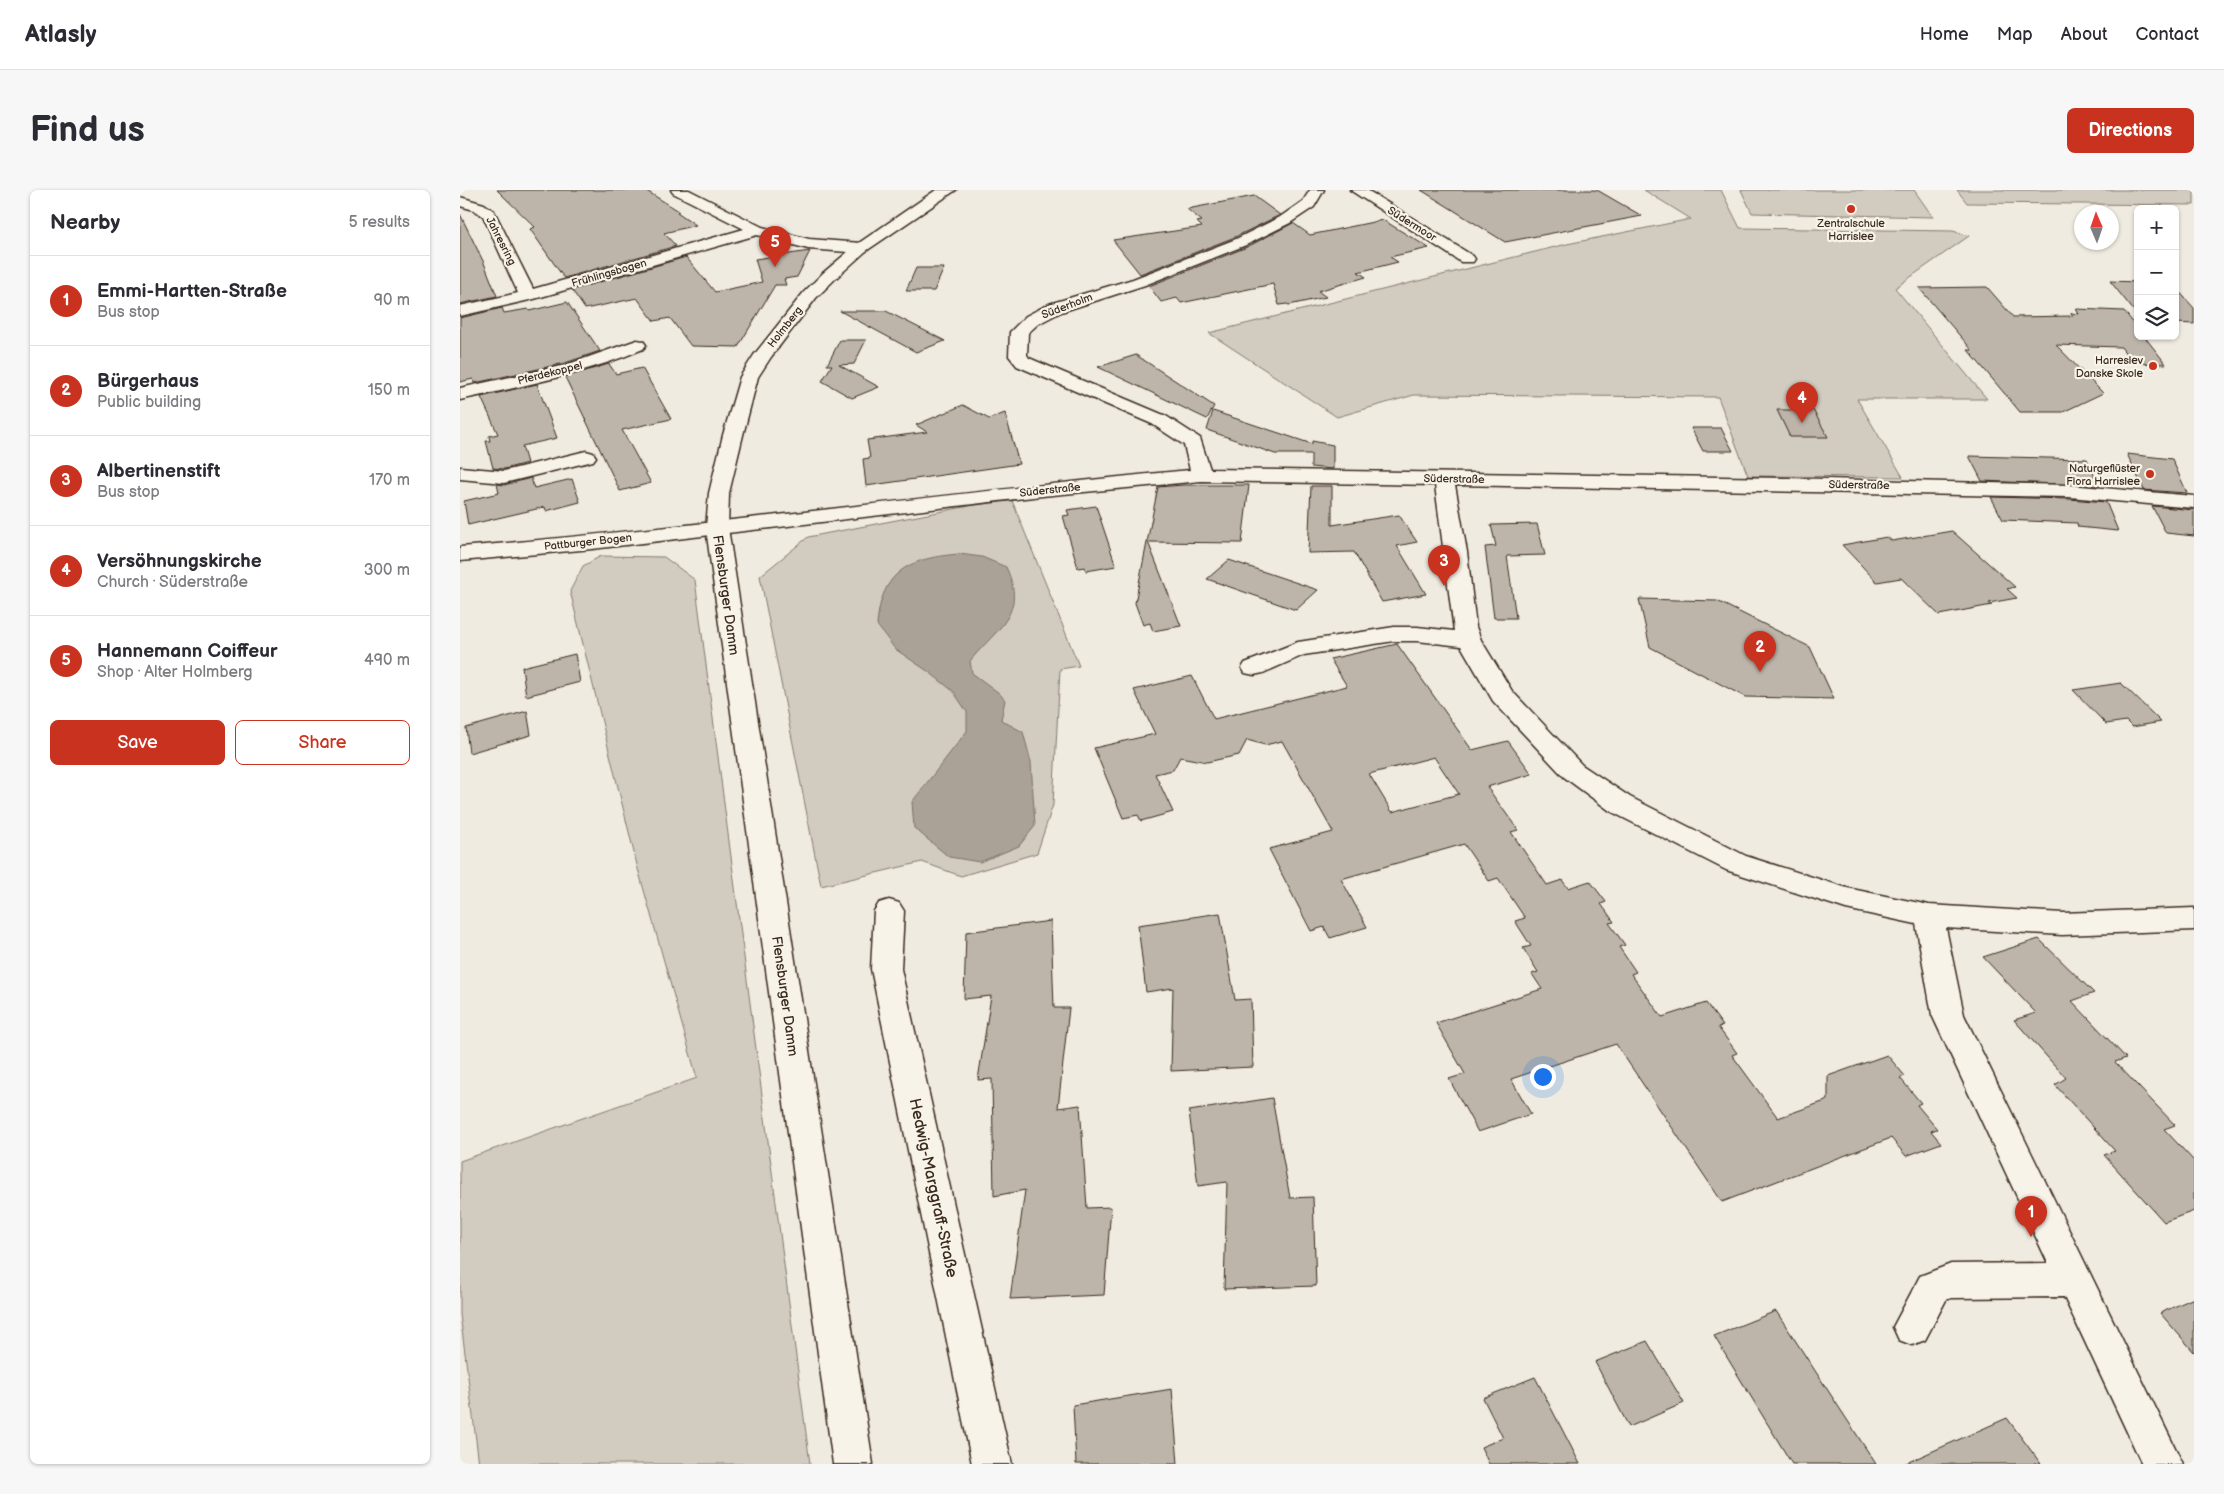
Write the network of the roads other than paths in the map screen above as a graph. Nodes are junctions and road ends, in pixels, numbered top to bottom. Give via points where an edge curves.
1 (678, 190) edge
2 (949, 190) edge
3 (1317, 190) edge
4 (1357, 190) edge
5 (460, 201) edge
6 (757, 230) junction
7 (861, 248) junction
8 (1467, 259) dead end
9 (528, 296) junction
10 (460, 311) edge
11 (637, 344) dead end
12 (460, 394) edge
13 (586, 457) dead end
14 (460, 473) edge
15 (1201, 475) junction
16 (1444, 478) junction
17 (2194, 502) edge
18 (717, 528) junction
19 (460, 554) edge
20 (1469, 640) junction
21 (1254, 668) dead end
22 (889, 911) dead end
23 (1928, 916) junction
24 (2194, 919) edge
25 (2075, 1280) junction
26 (1912, 1327) dead end
27 (853, 1464) edge
28 (992, 1464) edge
29 (2163, 1464) edge

1 - 6 street
2 - 7 street, Holmberg
3 - 15 street, Süderholm via 1310,204 1286,220 1139,282 1055,308 1032,320 1019,332 1018,356 1024,362 1159,420 1193,442
4 - 8 street, Südermoor
5 - 9 street, Jahresring via 489,214
6 - 7 street via 808,244
6 - 9 street, Frühlingsbogen
7 - 18 street, Holmberg via 810,294 748,378 719,493
9 - 10 street, Frühlingsbogen
11 - 12 street, Pferdekoppel via 604,360
13 - 14 street via 504,478
15 - 16 street, Süderstraße
15 - 18 street, Süderstraße
16 - 17 street, Süderstraße via 2070,491
16 - 20 street via 1464,627
18 - 19 street, Pattburger Bogen
18 - 27 street, Flensburger Damm
20 - 21 street via 1394,634 1298,649
20 - 23 street via 1502,696 1573,772 1620,804 1736,863 1846,898
22 - 28 street, Hedwig-Marggraff-Straße via 886,969
23 - 24 street via 2062,924
23 - 25 street via 1948,1016
25 - 26 street via 1951,1281 1933,1288
25 - 29 street

